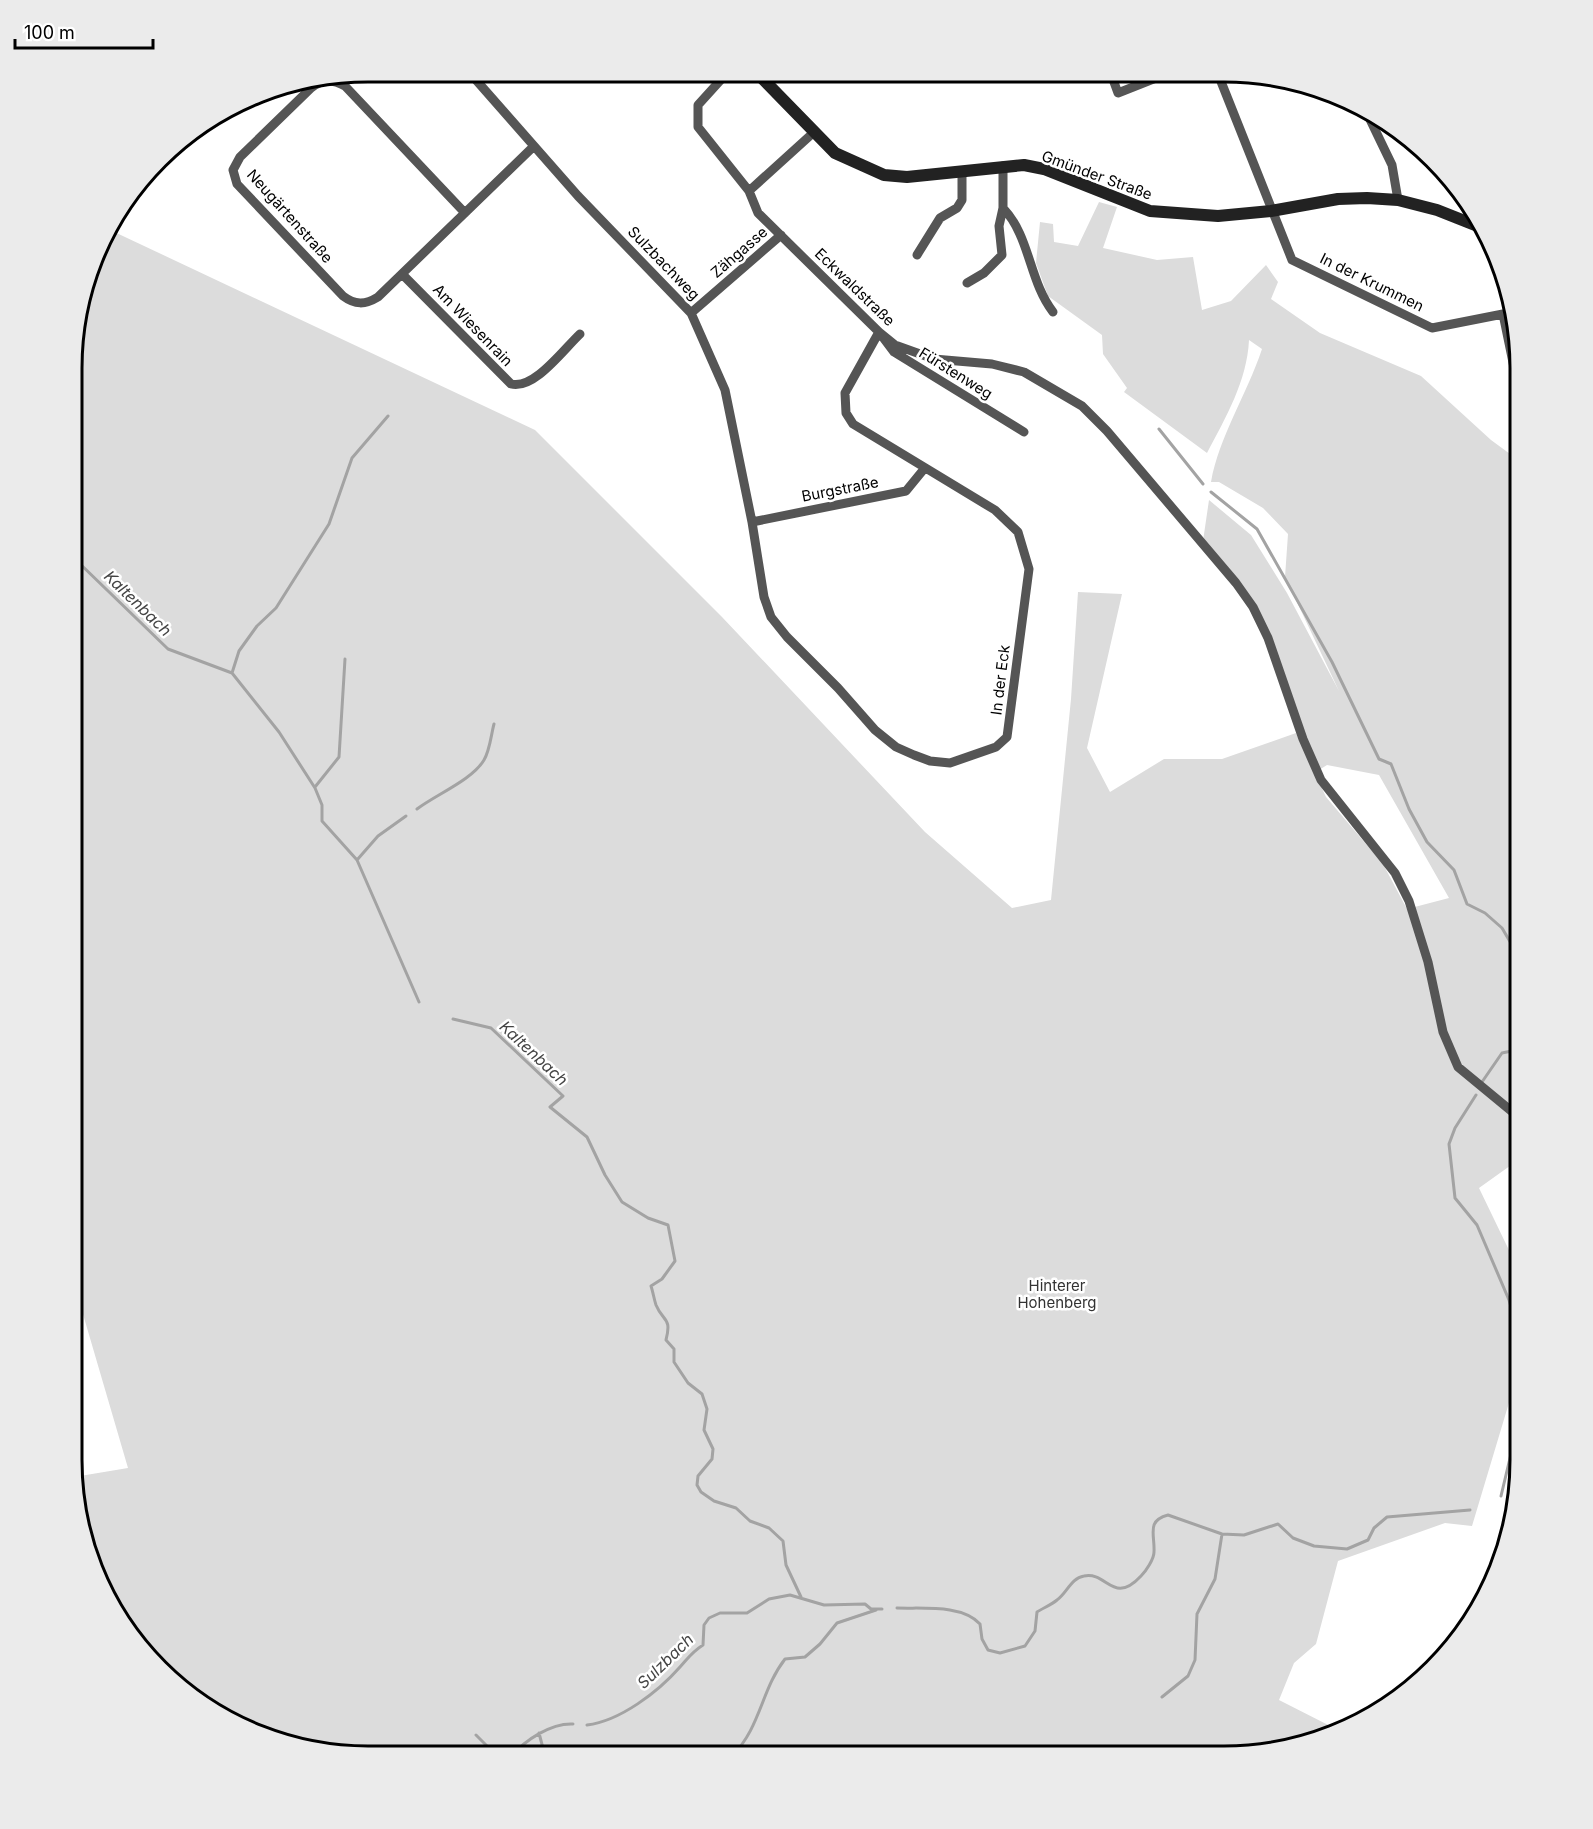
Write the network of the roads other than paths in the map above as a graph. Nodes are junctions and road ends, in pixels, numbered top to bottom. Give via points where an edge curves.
1 (478, 82) edge
2 (719, 82) edge
3 (765, 82) edge
4 (1114, 82) edge
5 (1146, 82) edge
6 (1221, 82) edge
7 (340, 84) edge
8 (311, 88) edge
9 (1375, 125) edge
10 (813, 133) junction
11 (533, 147) junction
12 (1004, 166) junction
13 (962, 171) junction
14 (749, 191) junction
15 (1398, 200) junction
16 (1003, 208) junction
17 (1271, 212) junction
18 (465, 213) junction
19 (1471, 223) edge
20 (781, 236) junction
21 (917, 255) dead end
22 (402, 274) junction
23 (967, 283) dead end
24 (1053, 312) dead end
25 (691, 313) junction
26 (879, 332) junction
27 (579, 334) dead end
28 (1510, 346) edge
29 (1024, 432) dead end
30 (924, 469) junction
31 (752, 522) junction
32 (1510, 1110) edge

1 - 11 street, Sulzbachweg
2 - 14 street, Zähgasse via 698,105 698,127
3 - 10 main road, Gmünder Straße
4 - 5 street via 1118,93
6 - 17 street
7 - 18 street, Neugärtenstraße
8 - 22 street, Neugärtenstraße via 236,163 237,184 349,300 371,301
9 - 15 street via 1392,165
10 - 13 main road, Gmünder Straße via 835,153 884,176
10 - 14 street
11 - 18 street, Neugärtenstraße
11 - 25 street, Sulzbachweg
12 - 13 main road, Gmünder Straße
12 - 16 street
12 - 17 main road, Gmünder Straße via 1044,169 1149,211 1218,216
13 - 21 street via 962,200 957,208 940,218
14 - 20 street, Zähgasse via 758,213
15 - 17 main road, Gmünder Straße via 1338,199
15 - 19 main road, Gmünder Straße
16 - 23 street via 999,226 1002,255
16 - 24 street via 1013,219 1042,298
17 - 28 street, In der Krummen via 1292,260 1432,328 1503,314
18 - 22 street, Neugärtenstraße
20 - 25 street, Zähgasse
20 - 26 street, Eckwaldstraße
22 - 27 street, Am Wiesenrain via 511,384 530,382
25 - 31 street, Sulzbachweg via 725,390
26 - 29 street, Fürstenweg via 894,352
26 - 30 street, In der Eck via 845,393 846,413 853,424
26 - 32 street, Eckwaldstraße via 895,345 934,359 992,364 1024,372 1082,406 1220,564 1253,607 1268,638 1321,780 1395,873 1409,901 1428,962 1443,1032 1458,1067
30 - 31 street, Burgstraße via 906,490
30 - 31 street, In der Eck via 1009,522 1018,532 1029,570 1007,737 996,747 950,763 930,761 896,747 787,637 771,617 764,597

